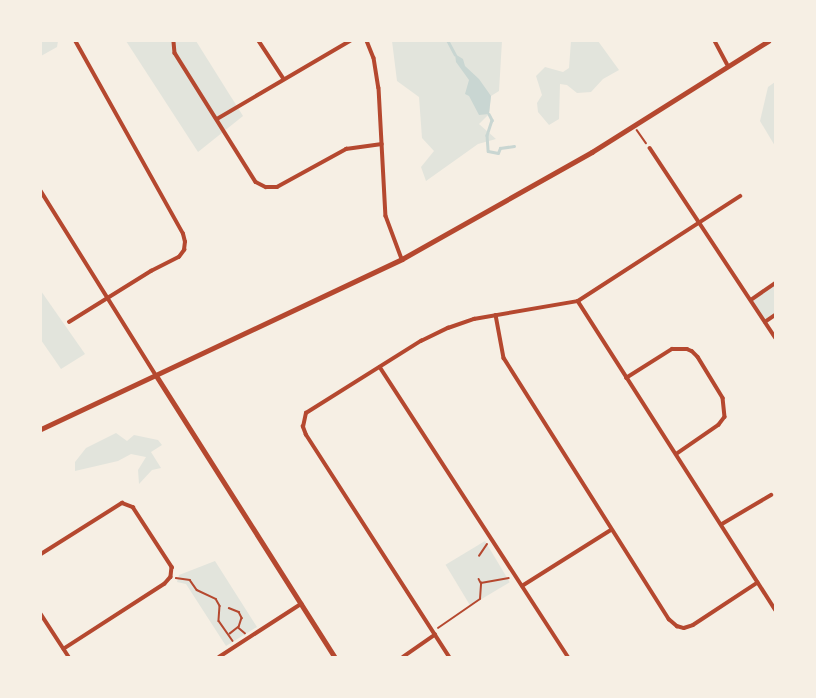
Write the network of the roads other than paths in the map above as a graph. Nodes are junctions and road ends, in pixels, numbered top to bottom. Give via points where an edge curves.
1 (75, 41) edge
2 (259, 41) edge
3 (350, 41) edge
4 (367, 41) edge
5 (715, 41) edge
6 (768, 41) edge
7 (174, 42) edge
8 (727, 64) junction
9 (284, 79) junction
10 (216, 119) junction
11 (382, 144) junction
12 (650, 148) road end
13 (41, 191) edge
14 (740, 196) dead end
15 (699, 222) junction
16 (402, 259) junction
17 (775, 283) edge
18 (108, 298) junction
19 (751, 300) junction
20 (578, 301) junction
21 (496, 315) junction
22 (775, 315) edge
23 (69, 322) dead end
24 (765, 322) junction
25 (775, 337) edge
26 (380, 367) junction
27 (156, 375) junction
28 (626, 378) junction
29 (41, 429) edge
30 (677, 454) junction
31 (771, 495) dead end
32 (722, 524) junction
33 (612, 530) junction
34 (41, 554) edge
35 (757, 583) junction
36 (522, 586) junction
37 (301, 604) junction
38 (775, 609) edge
39 (41, 614) edge
40 (436, 635) junction
41 (64, 649) junction
42 (69, 657) edge
43 (219, 657) edge
44 (335, 657) edge
45 (403, 657) edge
46 (449, 657) edge
47 (568, 657) edge

1 - 18 street via 183,234 185,242 184,250 179,257
2 - 9 street
3 - 9 street
4 - 11 street via 377,71
5 - 8 street
6 - 8 street
7 - 10 street via 175,53
8 - 16 street via 559,171
9 - 10 street
10 - 11 street via 256,182 266,187 277,187 346,149
11 - 16 street via 386,216
12 - 15 street
13 - 18 street
14 - 15 street
15 - 19 street
15 - 20 street
16 - 27 street
17 - 19 street
18 - 23 street
18 - 27 street
19 - 24 street
20 - 21 street
20 - 28 street
21 - 26 street via 448,328 421,341
21 - 33 street via 504,358
22 - 24 street
24 - 25 street
26 - 36 street
26 - 40 street via 306,413 303,427
27 - 29 street
27 - 37 street
28 - 30 street
28 - 30 street via 672,349 687,349 698,357 723,398 725,417 719,425
30 - 32 street
31 - 32 street
32 - 35 street
33 - 35 street via 669,619 677,626 684,628 693,625
33 - 36 street
34 - 41 street via 116,505 128,504 133,507 172,566 171,578 165,584
35 - 38 street
36 - 47 street
37 - 43 street
37 - 44 street
39 - 41 street
40 - 45 street
40 - 46 street
41 - 42 street

